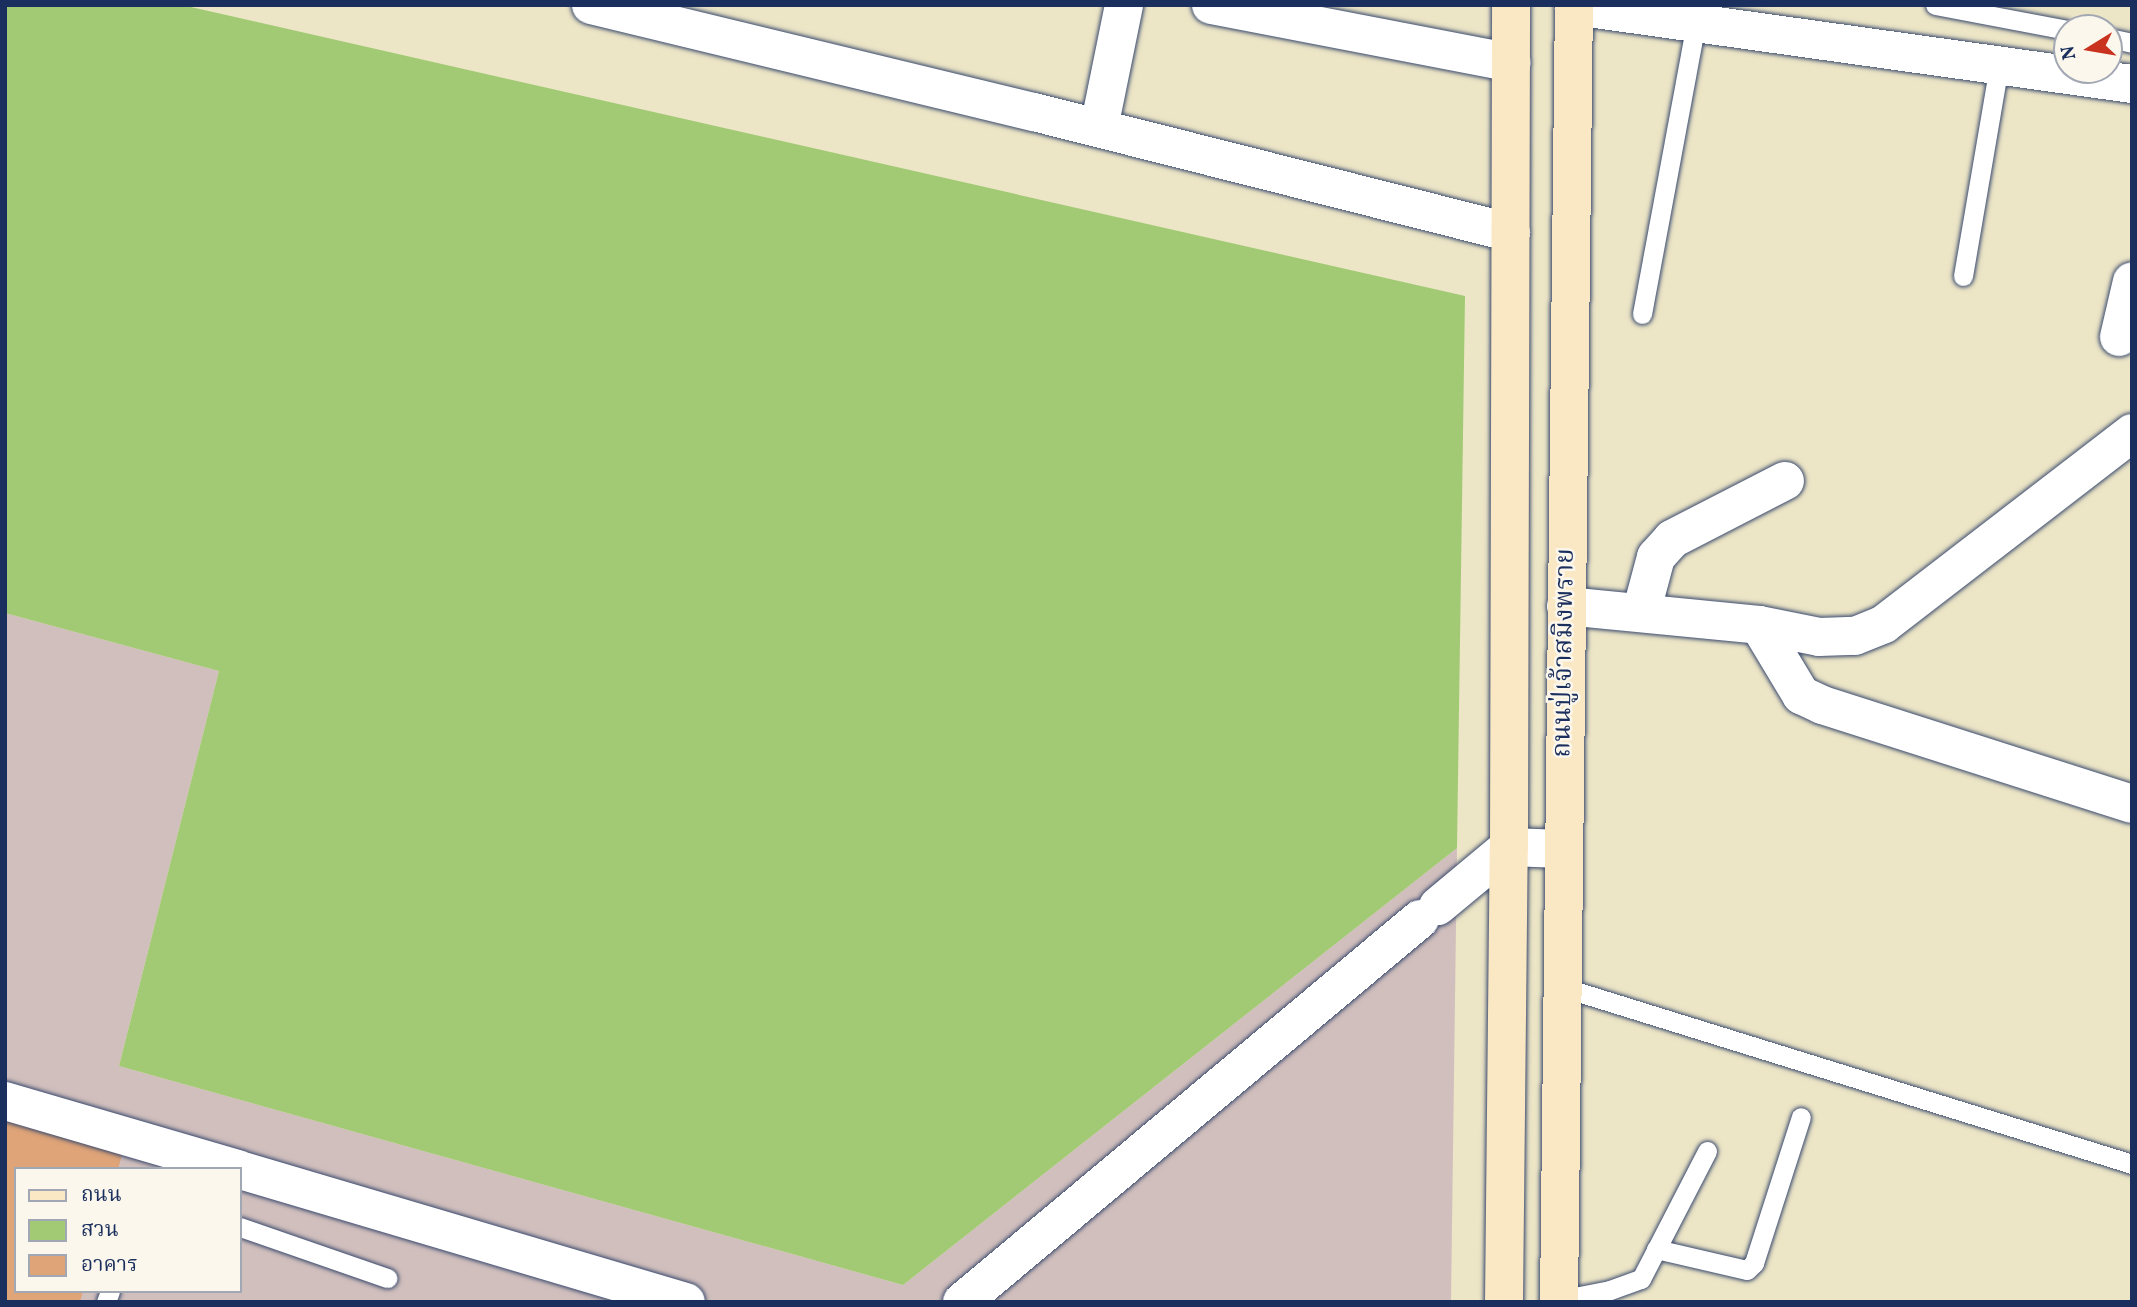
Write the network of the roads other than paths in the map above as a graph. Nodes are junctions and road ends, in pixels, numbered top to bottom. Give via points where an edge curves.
1 (591, 5) edge
2 (1124, 5) edge
3 (1211, 5) edge
4 (1511, 5) edge
5 (1935, 5) edge
6 (1574, 6) edge
7 (1696, 24) junction
8 (2053, 27) edge
9 (1511, 63) junction
10 (1999, 66) junction
11 (2132, 84) edge
12 (1099, 128) junction
13 (1511, 233) junction
14 (1963, 275) dead end
15 (2132, 281) edge
16 (1642, 314) dead end
17 (2119, 337) dead end
18 (2132, 433) edge
19 (1785, 481) dead end
20 (1566, 606) junction
21 (1640, 613) junction
22 (1759, 625) junction
23 (2132, 804) edge
24 (1509, 847) junction
25 (1563, 849) junction
26 (1562, 987) junction
27 (5, 1101) edge
28 (1801, 1117) dead end
29 (1707, 1151) dead end
30 (2132, 1164) edge
31 (229, 1167) edge
32 (242, 1171) edge
33 (242, 1228) edge
34 (1657, 1249) junction
35 (387, 1279) dead end
36 (1559, 1301) edge
37 (686, 1302) edge
38 (962, 1302) edge
39 (1504, 1302) edge

1 - 12 street
2 - 12 street
3 - 9 street
4 - 9 main road, ถนนปู่เจ้าสมิงพราย
5 - 8 lane
6 - 7 street
6 - 20 main road, ถนนปู่เจ้าสมิงพราย
7 - 10 street
7 - 16 lane
9 - 13 main road, ถนนปู่เจ้าสมิงพราย
10 - 11 street
10 - 14 lane
12 - 13 street
13 - 24 main road, ถนนปู่เจ้าสมิงพราย
15 - 17 street
18 - 22 street via 1884,624 1855,636 1819,637
19 - 21 street via 1672,540 1656,557
20 - 21 street
20 - 25 main road, ถนนปู่เจ้าสมิงพราย
21 - 22 street
22 - 23 street via 1801,695
24 - 25 street
24 - 38 street
24 - 39 main road, ถนนปู่เจ้าสมิงพราย
25 - 26 main road, ถนนปู่เจ้าสมิงพราย
26 - 30 lane
26 - 36 main road, ถนนปู่เจ้าสมิงพราย
27 - 31 street
28 - 34 lane via 1754,1263 1747,1270
29 - 34 lane
32 - 37 street
33 - 35 lane
34 - 36 lane via 1642,1279

